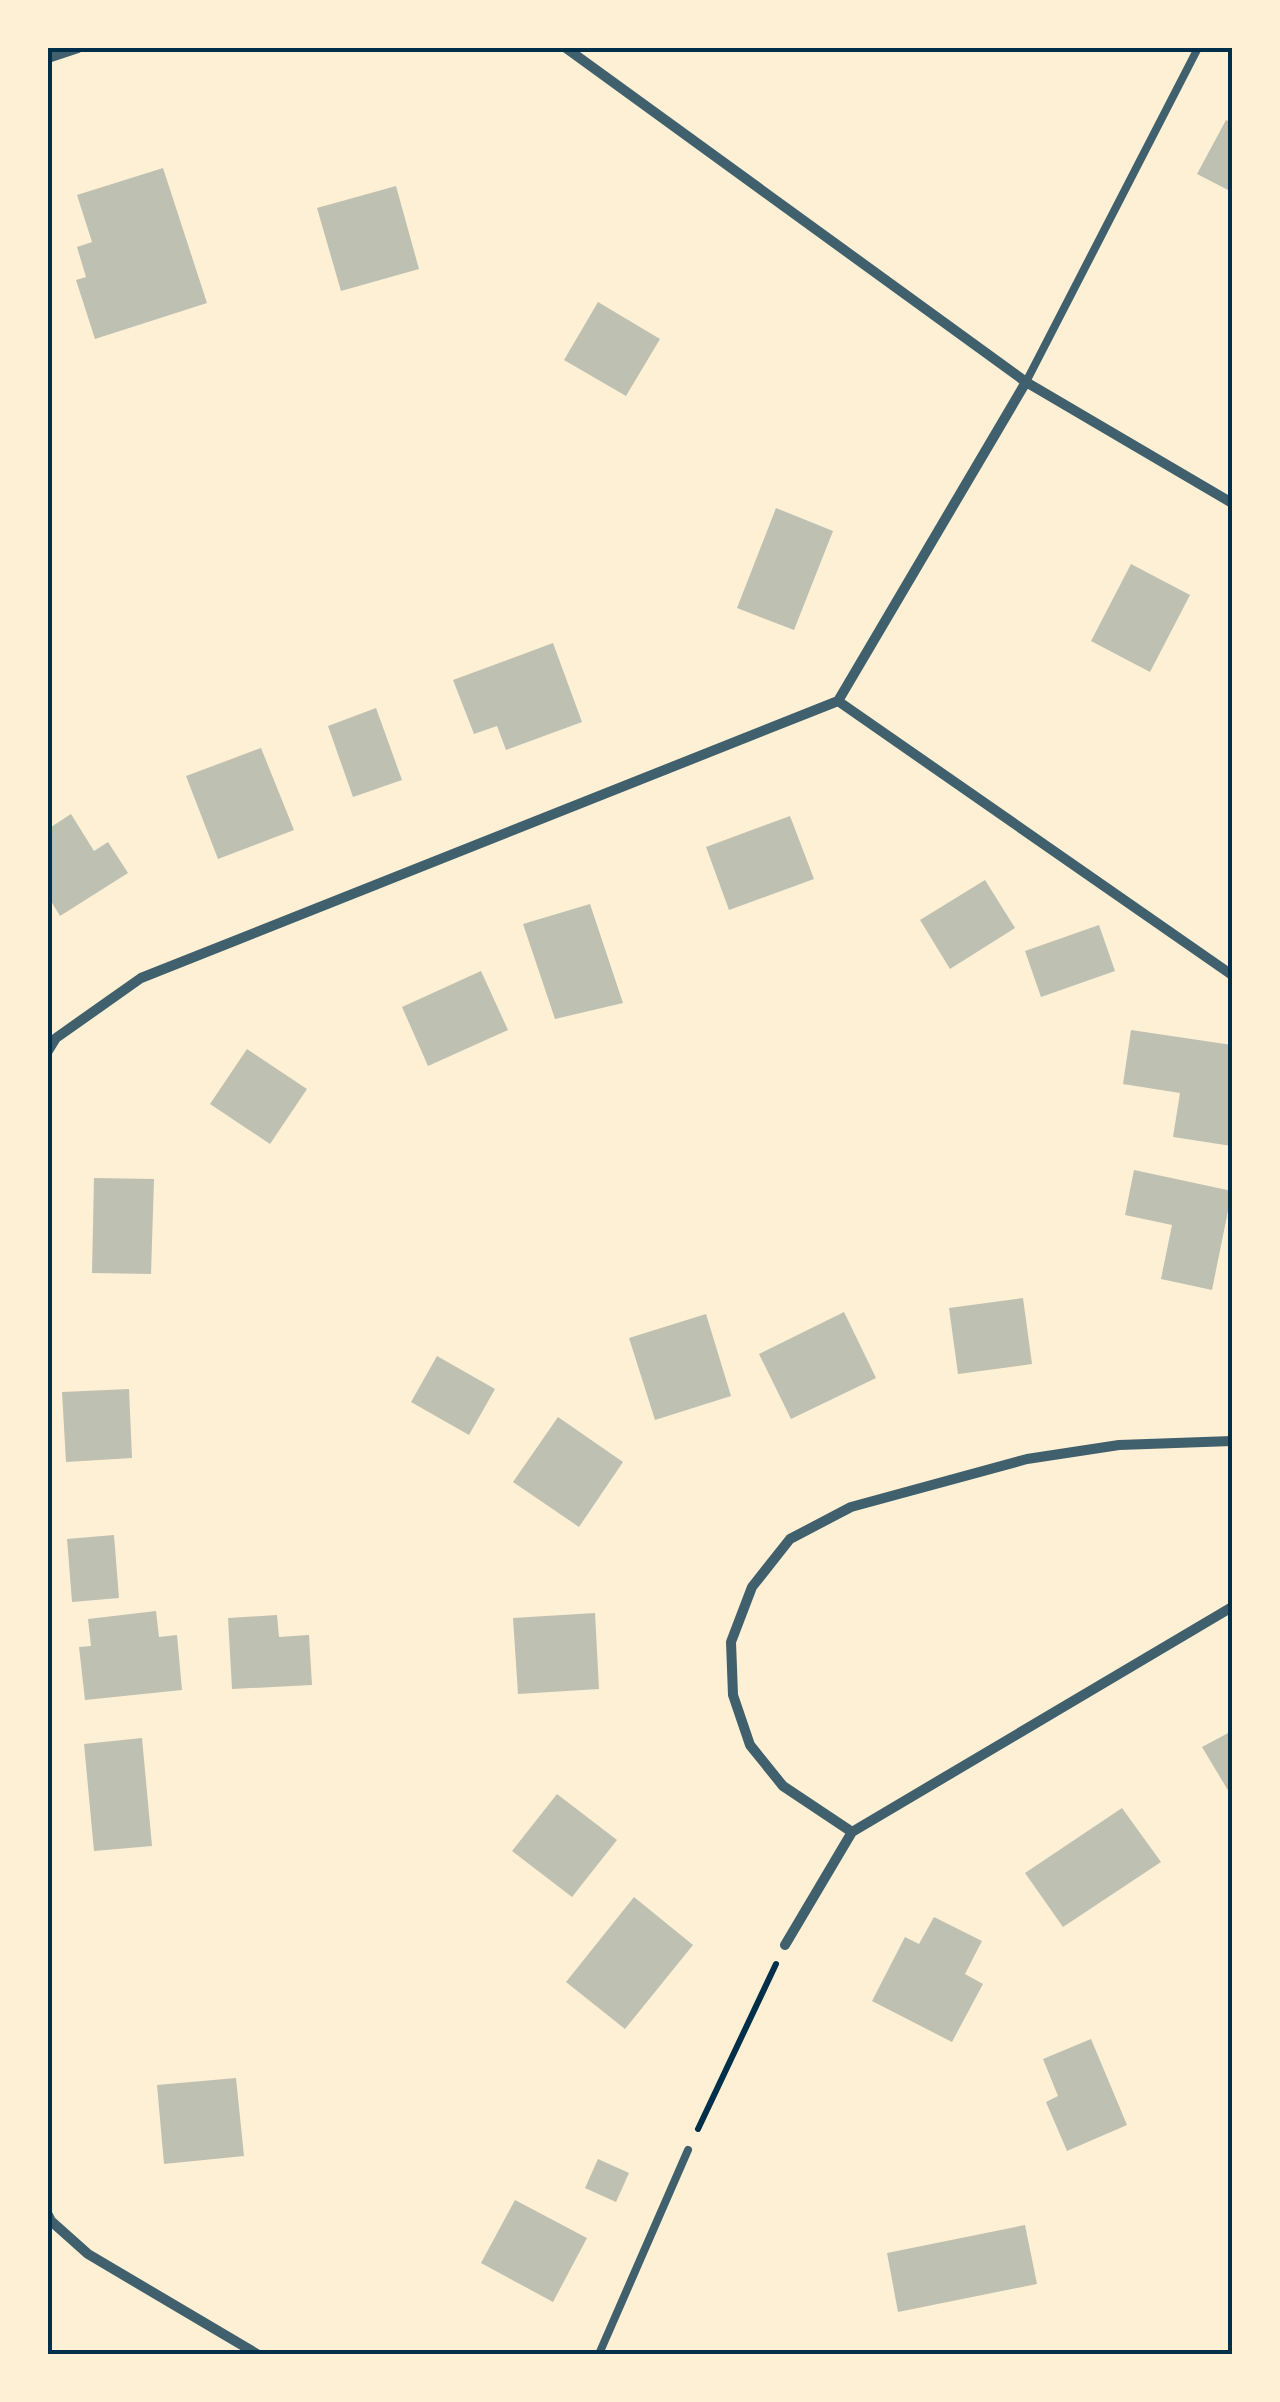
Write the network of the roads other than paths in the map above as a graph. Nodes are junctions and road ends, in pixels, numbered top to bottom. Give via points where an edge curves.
1 (78, 48) edge
2 (566, 48) edge
3 (1198, 48) edge
4 (48, 58) edge
5 (1026, 382) junction
6 (1232, 503) edge
7 (838, 701) junction
8 (1232, 974) edge
9 (48, 1051) edge
10 (1232, 1440) edge
11 (1232, 1607) edge
12 (852, 1832) junction
13 (785, 1945) road end
14 (688, 2150) road end
15 (48, 2215) edge
16 (256, 2354) edge
17 (599, 2354) edge

1 - 4 street
2 - 5 street
3 - 5 lane
5 - 6 street
5 - 7 street
7 - 8 street
7 - 9 street via 141,978 56,1038
10 - 12 street via 1120,1444 1028,1459 852,1507 790,1539 752,1587 731,1642 733,1695 750,1745 782,1786
11 - 12 street
12 - 13 street
14 - 17 lane
15 - 16 street via 88,2254

